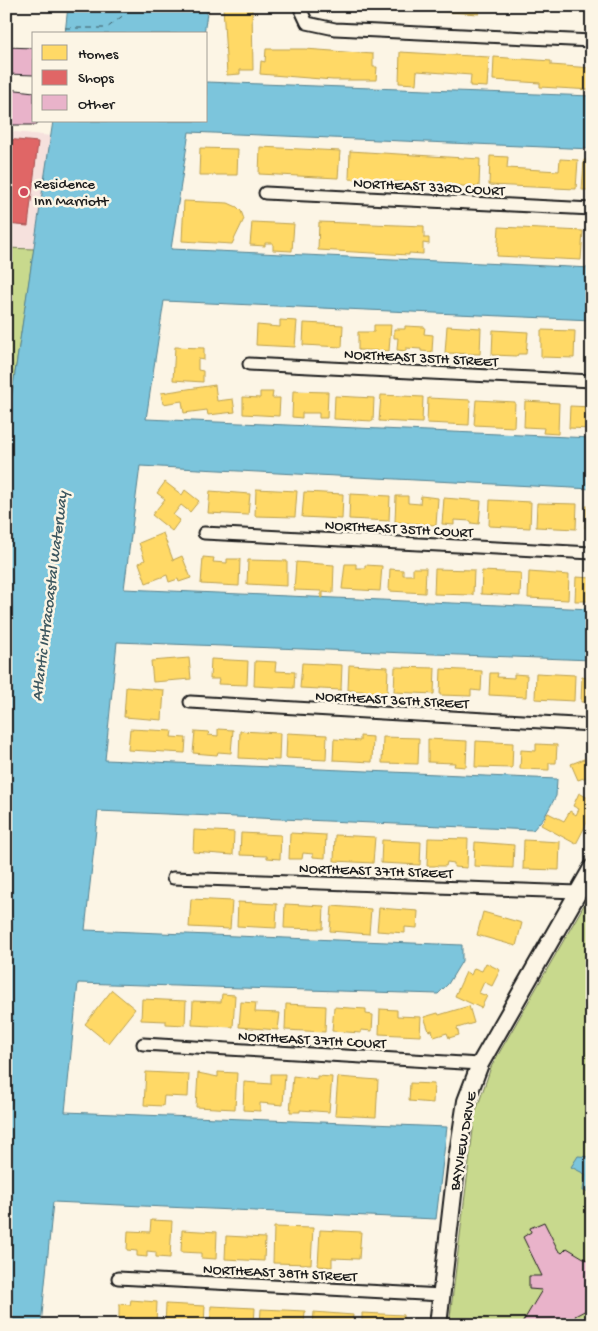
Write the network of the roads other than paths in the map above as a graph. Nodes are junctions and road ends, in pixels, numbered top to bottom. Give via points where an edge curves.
1 (299, 6) edge
2 (592, 41) edge
3 (264, 193) dead end
4 (592, 209) edge
5 (249, 364) dead end
6 (592, 380) edge
7 (204, 533) dead end
8 (592, 553) edge
9 (190, 702) dead end
10 (592, 725) edge
11 (592, 868) edge
12 (173, 878) dead end
13 (578, 892) junction
14 (143, 1044) dead end
15 (480, 1064) junction
16 (118, 1278) dead end
17 (442, 1295) junction
18 (438, 1325) edge

1 - 2 street via 307,22 334,29
3 - 4 street, NORTHEAST 33RD COURT
5 - 6 street, NORTHEAST 35TH STREET
7 - 8 street, NORTHEAST 35TH COURT
9 - 10 street, NORTHEAST 36TH STREET
11 - 13 street, BAYVIEW DRIVE
12 - 13 street, NORTHEAST 37TH STREET
13 - 15 street, BAYVIEW DRIVE
14 - 15 street, NORTHEAST 37TH COURT
15 - 17 street, BAYVIEW DRIVE via 466,1101
16 - 17 street, NORTHEAST 38TH STREET
17 - 18 street, BAYVIEW DRIVE

